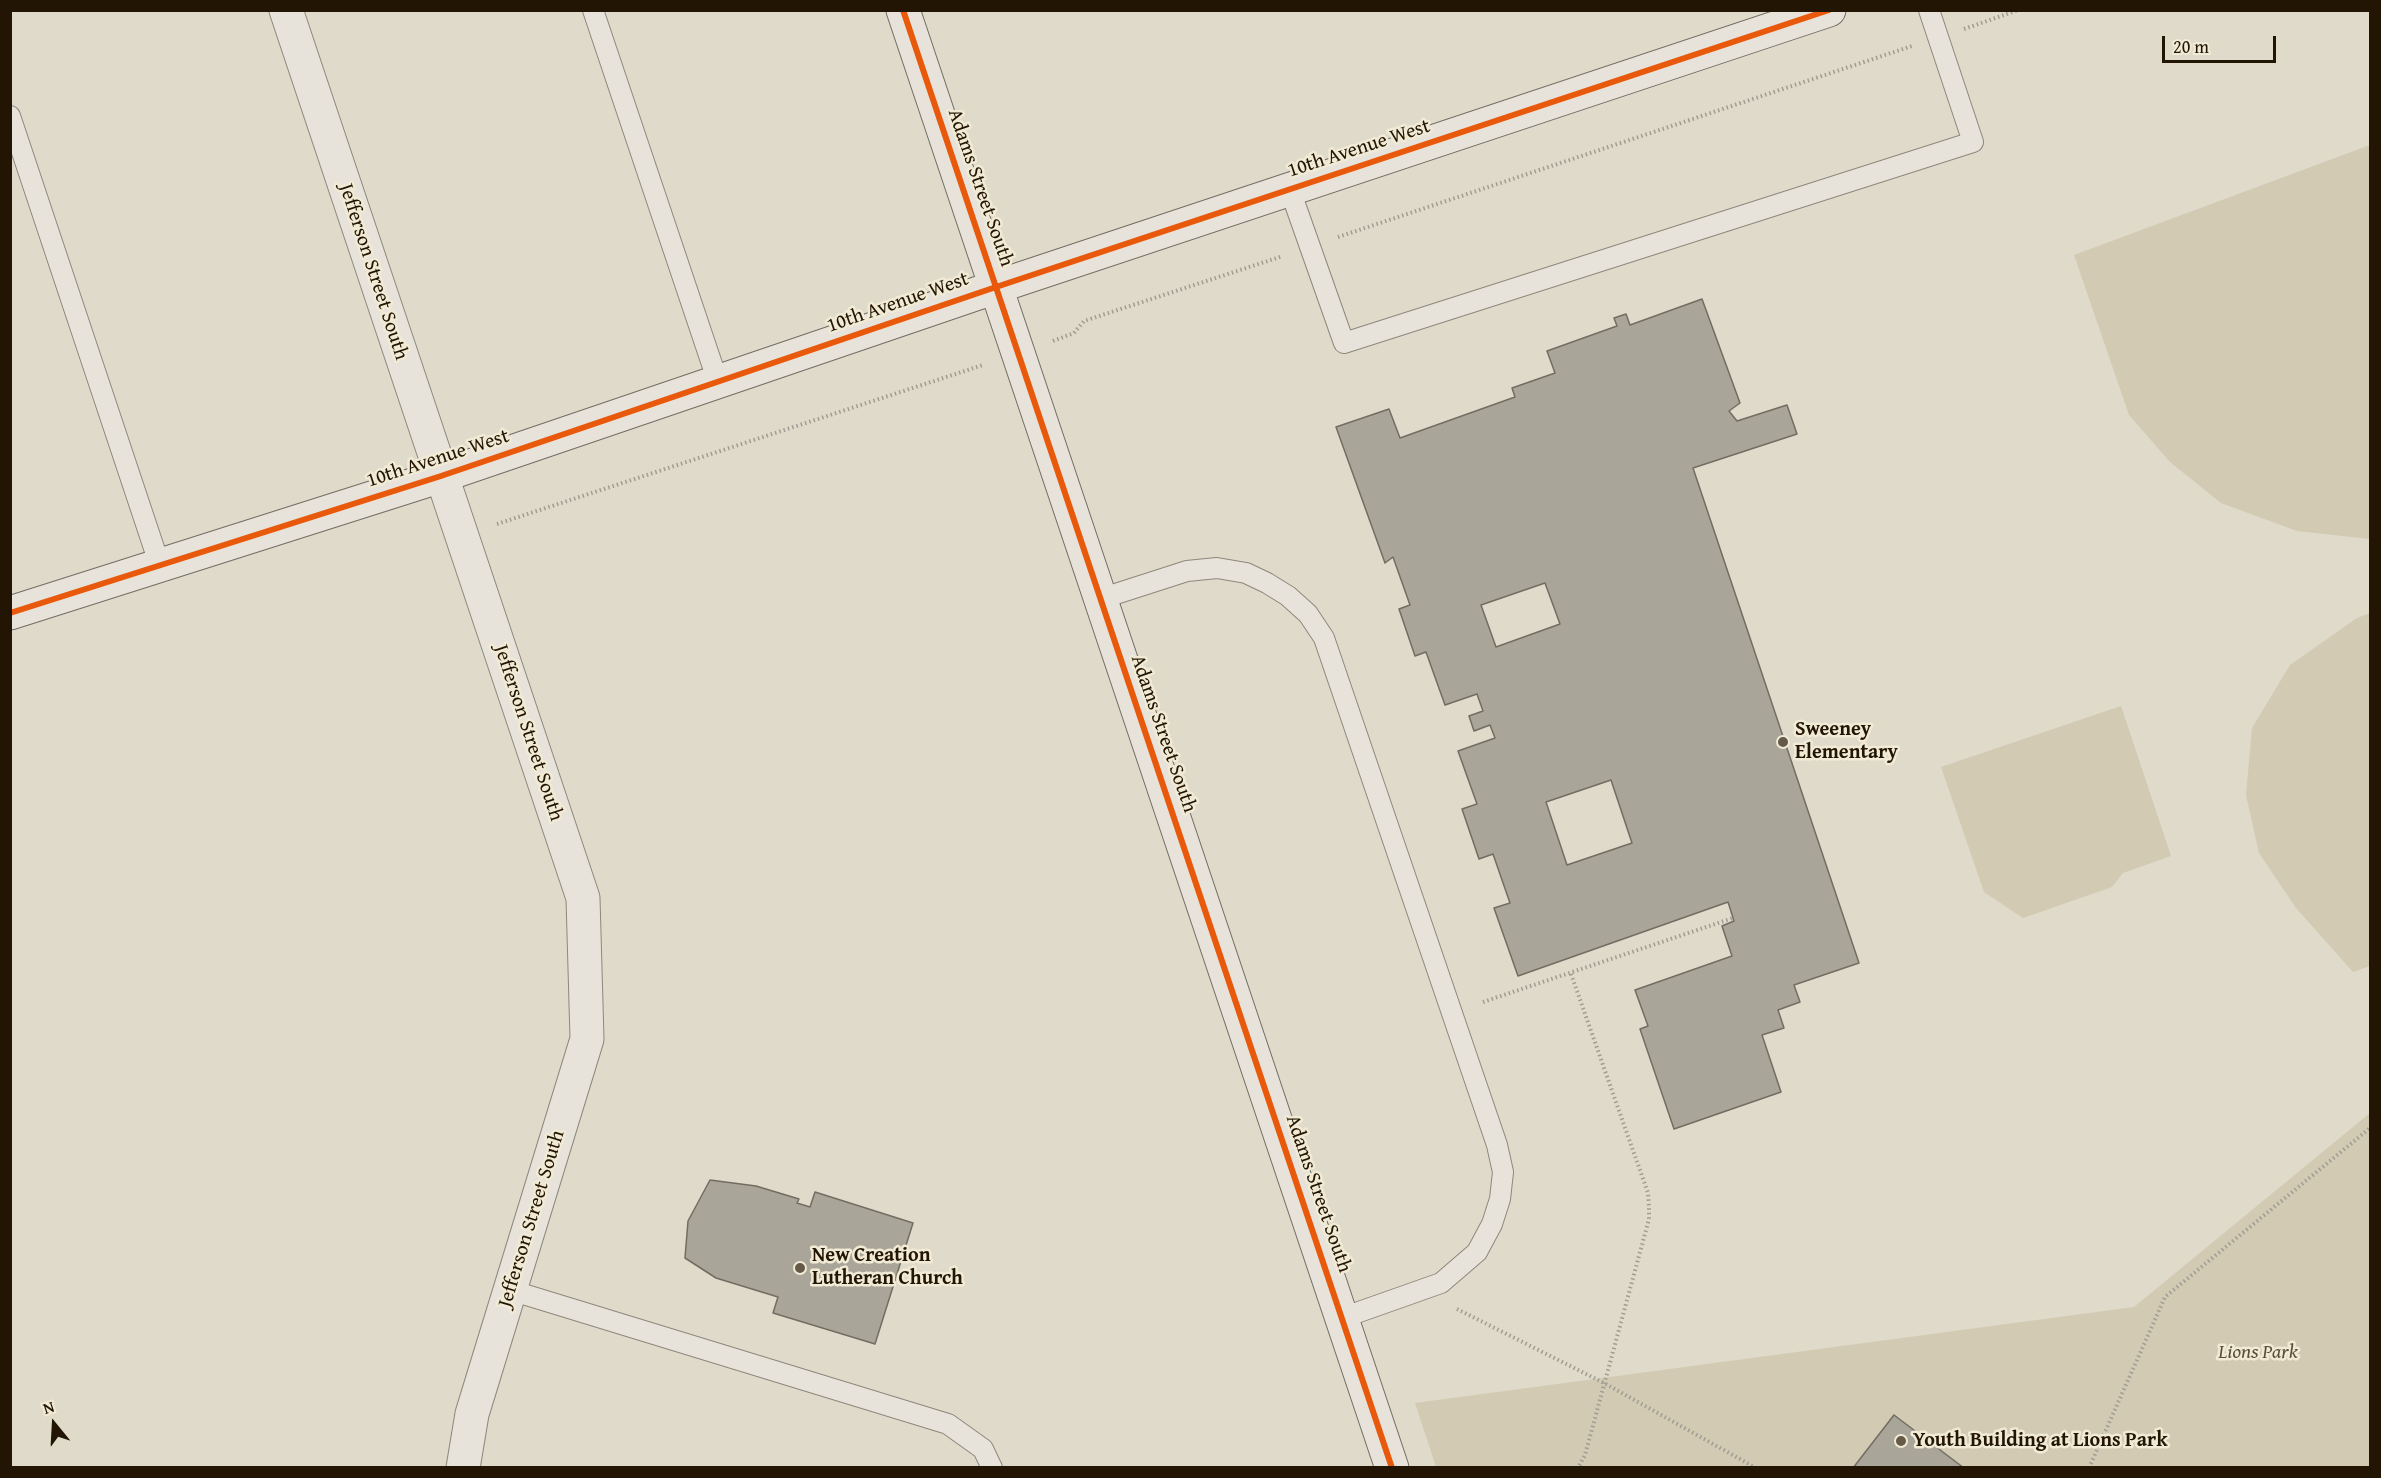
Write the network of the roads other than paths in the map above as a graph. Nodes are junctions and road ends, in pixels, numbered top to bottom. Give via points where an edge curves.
1 (286, 10) edge
2 (593, 10) edge
3 (903, 10) edge
4 (1829, 10) edge
5 (1929, 10) edge
6 (10, 116) edge
7 (1290, 190) junction
8 (996, 287) junction
9 (718, 382) junction
10 (441, 476) junction
11 (160, 566) junction
12 (1100, 599) junction
13 (10, 613) edge
14 (510, 1290) junction
15 (1342, 1318) junction
16 (463, 1467) edge
17 (992, 1467) edge
18 (1392, 1467) edge

1 - 10 street, Jefferson Street South
2 - 9 lane
3 - 8 street, Adams Street South
4 - 7 street, 10th Avenue West
5 - 7 lane via 1973,142 1344,343
6 - 11 lane
7 - 8 street, 10th Avenue West
8 - 9 street, 10th Avenue West
8 - 12 street, Adams Street South
9 - 10 street, 10th Avenue West
10 - 11 street, 10th Avenue West
10 - 14 street, Jefferson Street South via 583,898 587,1039
11 - 13 street, 10th Avenue West
12 - 15 street, Adams Street South
12 - 15 lane via 1187,571 1217,568 1246,573 1267,583 1308,614 1324,638 1493,1134 1503,1172 1500,1199 1477,1252 1441,1283
14 - 16 street, Jefferson Street South via 472,1414
14 - 17 lane via 948,1424 983,1449
15 - 18 street, Adams Street South

